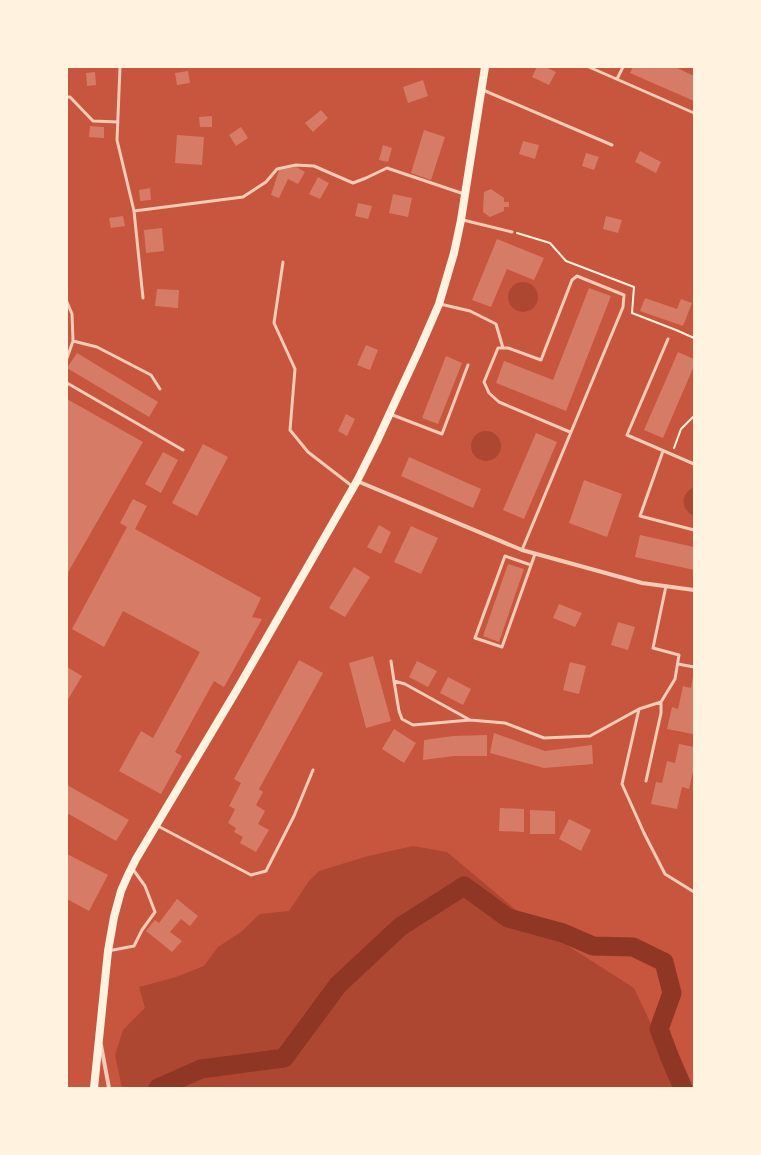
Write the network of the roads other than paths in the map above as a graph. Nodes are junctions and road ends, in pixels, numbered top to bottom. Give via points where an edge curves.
1 (120, 67) edge
2 (484, 67) edge
3 (589, 67) edge
4 (623, 67) edge
5 (617, 79) junction
6 (481, 90) junction
7 (67, 97) edge
8 (694, 113) edge
9 (118, 122) junction
10 (612, 144) dead end
11 (465, 195) junction
12 (134, 211) junction
13 (461, 220) junction
14 (512, 232) dead end
15 (283, 262) dead end
16 (143, 298) dead end
17 (67, 302) edge
18 (439, 304) junction
19 (668, 338) dead end
20 (73, 341) junction
21 (503, 348) junction
22 (67, 358) edge
23 (468, 365) dead end
24 (67, 383) edge
25 (160, 389) dead end
26 (390, 414) junction
27 (570, 432) junction
28 (183, 450) dead end
29 (662, 451) junction
30 (694, 464) edge
31 (356, 484) junction
32 (694, 530) edge
33 (522, 550) junction
34 (535, 554) junction
35 (531, 566) junction
36 (666, 586) junction
37 (694, 590) edge
38 (391, 661) dead end
39 (678, 664) junction
40 (694, 667) edge
41 (394, 681) junction
42 (661, 702) junction
43 (639, 709) junction
44 (470, 720) junction
45 (313, 770) dead end
46 (646, 781) dead end
47 (156, 826) junction
48 (132, 868) junction
49 (694, 892) edge
50 (108, 951) junction
51 (100, 1038) junction
52 (95, 1084) edge
53 (108, 1086) edge

1 - 9 lane
2 - 6 main road
3 - 5 lane
4 - 5 lane
5 - 8 lane
6 - 10 lane
6 - 11 main road
7 - 9 lane via 70,97 93,121
9 - 12 lane via 117,140
11 - 12 lane via 387,168 353,183 314,166 296,165 277,169 266,182 243,197
11 - 13 main road
12 - 16 lane
13 - 14 lane
13 - 18 main road
15 - 31 lane via 274,323 295,369 290,430 308,452
17 - 20 lane via 72,314
18 - 21 lane via 470,311 496,324
18 - 26 main road
19 - 29 lane via 627,435
20 - 22 lane
20 - 25 lane via 97,347 151,376
21 - 27 lane via 498,348 484,382 489,393 498,402
21 - 27 lane via 542,360 572,280 577,276 624,295 623,307
23 - 26 lane via 442,434
24 - 28 lane
26 - 31 main road
27 - 33 lane
29 - 30 lane
29 - 32 lane via 640,516
31 - 33 street
31 - 47 main road
33 - 34 street
34 - 35 lane
34 - 36 street
35 - 35 lane via 502,647 475,638 505,556
36 - 37 street
36 - 39 lane via 653,648 679,655
38 - 41 lane
39 - 40 lane
39 - 42 lane via 675,679
41 - 44 lane via 405,684
41 - 44 lane via 402,719 413,725
42 - 43 lane
42 - 46 lane via 661,713
43 - 44 lane via 590,736 544,738 504,723
43 - 49 lane via 622,784 665,874
45 - 47 lane via 294,816 266,871 251,874
47 - 48 main road
48 - 50 main road via 121,891
48 - 50 lane via 145,886 155,912 134,946
50 - 51 main road
51 - 52 main road
51 - 53 street

